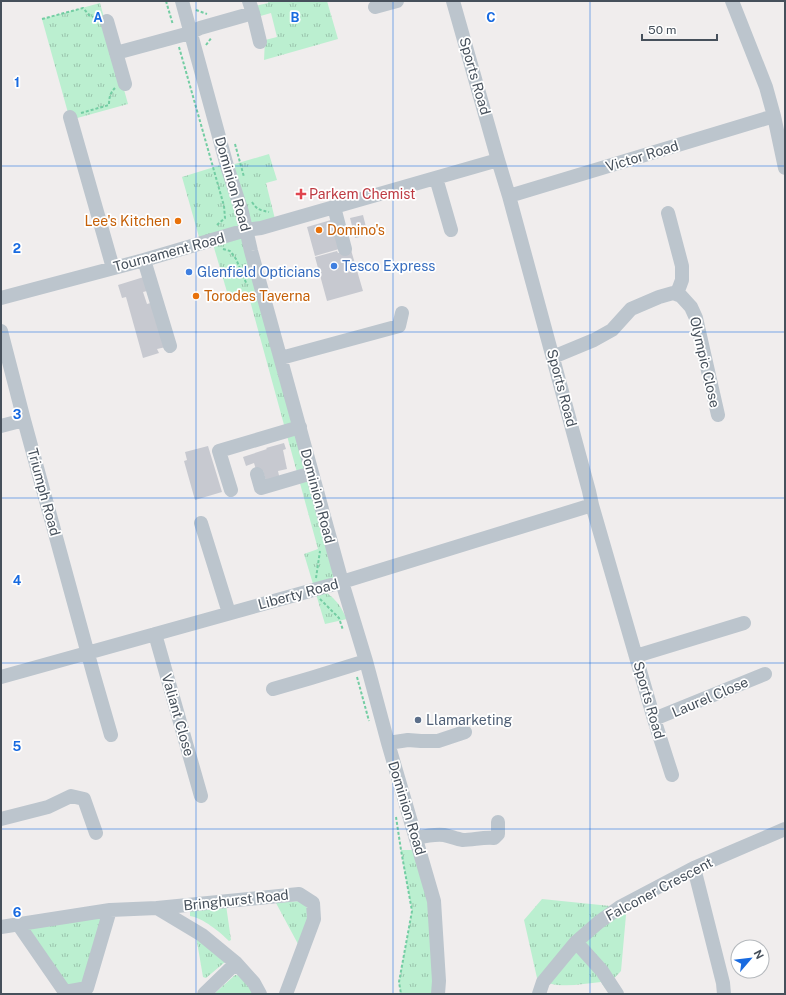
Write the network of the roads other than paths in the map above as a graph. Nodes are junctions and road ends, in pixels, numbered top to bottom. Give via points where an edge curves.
1 (397, 1) edge
2 (454, 1) edge
3 (732, 1) edge
4 (188, 3) edge
5 (251, 7) edge
6 (375, 7) dead end
7 (107, 21) road end
8 (195, 30) junction
9 (260, 42) dead end
10 (116, 53) junction
11 (125, 84) road end
12 (774, 116) junction
13 (70, 117) road end
14 (498, 160) junction
15 (785, 163) edge
16 (436, 178) junction
17 (509, 196) junction
18 (334, 207) junction
19 (668, 213) dead end
20 (246, 230) junction
21 (451, 230) dead end
22 (345, 249) dead end
23 (144, 260) junction
24 (113, 268) junction
25 (676, 294) junction
26 (1, 298) edge
27 (402, 313) dead end
28 (1, 331) edge
29 (170, 346) dead end
30 (553, 357) junction
31 (281, 358) junction
32 (718, 415) dead end
33 (24, 420) junction
34 (1, 426) edge
35 (300, 427) junction
36 (312, 473) junction
37 (258, 474) dead end
38 (231, 490) dead end
39 (592, 505) junction
40 (201, 522) dead end
41 (342, 582) junction
42 (229, 613) junction
43 (744, 623) dead end
44 (155, 634) junction
45 (88, 653) junction
46 (636, 656) junction
47 (360, 663) junction
48 (765, 674) dead end
49 (1, 677) edge
50 (273, 689) dead end
51 (654, 719) junction
52 (465, 732) dead end
53 (111, 735) dead end
54 (388, 743) junction
55 (672, 775) dead end
56 (201, 796) dead end
57 (1, 819) edge
58 (498, 822) dead end
59 (785, 829) edge
60 (96, 833) dead end
61 (416, 838) junction
62 (694, 868) junction
63 (157, 908) junction
64 (110, 910) junction
65 (18, 924) junction
66 (1, 927) edge
67 (576, 942) junction
68 (236, 963) junction
69 (204, 994) edge
70 (260, 994) edge
71 (286, 994) edge
72 (438, 994) edge
73 (539, 994) edge
74 (617, 994) edge
75 (724, 994) edge

1 - 6 street
2 - 14 street, Sports Road
3 - 12 street via 766,87
4 - 8 street, Dominion Road
5 - 8 street
5 - 9 street
7 - 10 street
8 - 10 street
8 - 20 street, Dominion Road via 227,166
10 - 11 street
12 - 15 street
12 - 17 street, Victor Road
13 - 24 street
14 - 16 street, Tournament Road
14 - 17 street, Sports Road
16 - 18 street, Tournament Road
16 - 21 street
17 - 30 street, Sports Road
18 - 20 street, Tournament Road
18 - 22 street
19 - 25 street via 682,266 682,280
20 - 23 street, Tournament Road via 199,249
20 - 31 street, Dominion Road
23 - 24 street, Tournament Road
23 - 29 street
24 - 26 street, Tournament Road
25 - 30 street via 659,297 631,309 612,330
25 - 32 street, Olympic Close via 691,307 696,318
27 - 31 street via 399,326
28 - 33 street, Triumph Road
30 - 39 street, Sports Road
31 - 35 street, Dominion Road
33 - 34 street
33 - 45 street, Triumph Road
35 - 36 street, Dominion Road
35 - 38 street via 219,451
36 - 37 street via 262,488
36 - 41 street, Dominion Road
39 - 41 street, Liberty Road
39 - 46 street, Sports Road
40 - 42 street
41 - 42 street, Liberty Road
41 - 47 street, Dominion Road
42 - 44 street, Liberty Road
43 - 46 street
44 - 45 street, Liberty Road
44 - 56 street, Valiant Close
45 - 49 street, Liberty Road
45 - 53 street, Triumph Road
46 - 51 street, Sports Road
47 - 50 street
47 - 54 street, Dominion Road
48 - 51 street, Laurel Close
51 - 55 street, Sports Road
52 - 54 street via 438,741 408,740
54 - 61 street, Dominion Road
57 - 60 street via 48,807 71,796 84,799
58 - 61 street via 498,834 494,838 460,840 437,834
59 - 62 street, Falconer Crescent
61 - 72 street, Dominion Road via 434,901
62 - 67 street, Falconer Crescent via 620,907
62 - 75 street
63 - 64 street, Bringhurst Road
63 - 68 street, Bringhurst Road via 202,935
63 - 71 street, Bringhurst Road via 299,894 313,903 314,919
64 - 65 street, Bringhurst Road via 65,921
64 - 65 street via 87,988 65,992
65 - 66 street, Bringhurst Road
67 - 73 street, Falconer Crescent via 544,982
67 - 74 street via 602,971
68 - 69 street
68 - 70 street, Bringhurst Road

